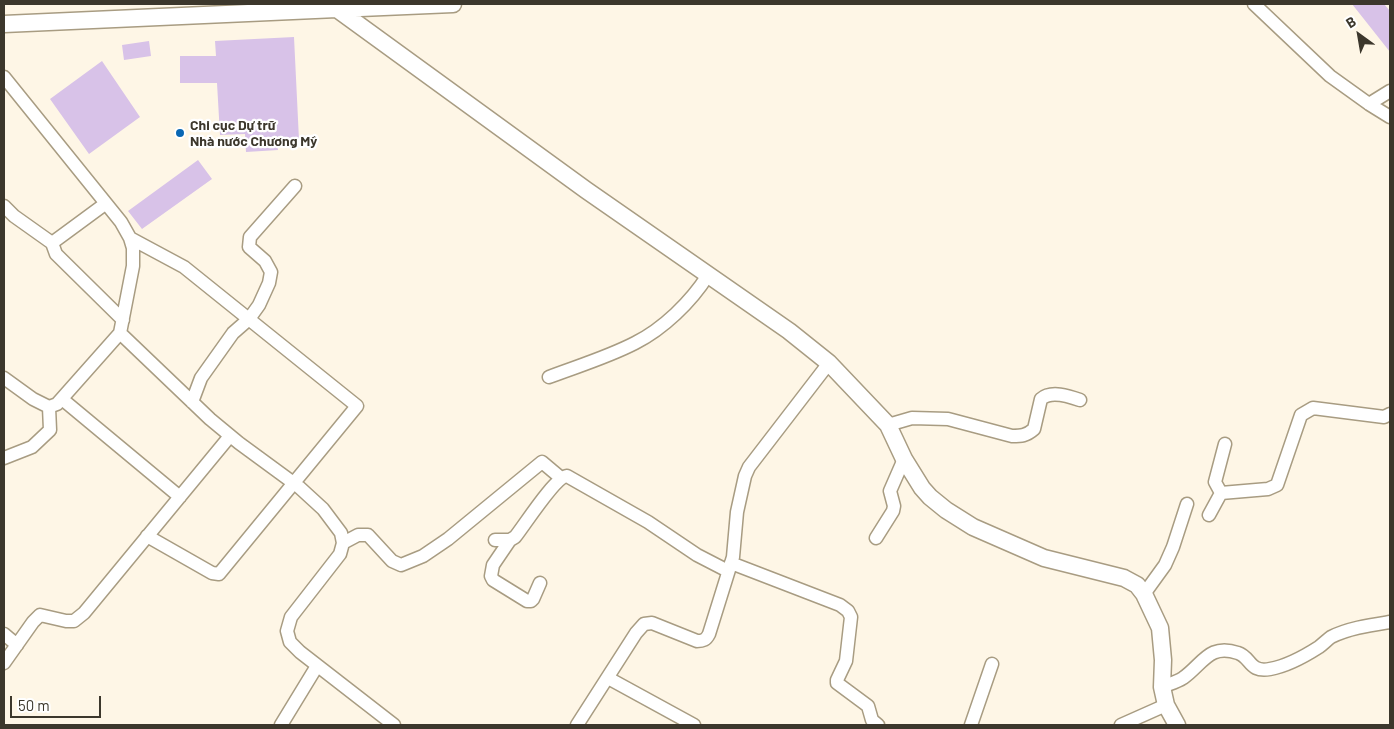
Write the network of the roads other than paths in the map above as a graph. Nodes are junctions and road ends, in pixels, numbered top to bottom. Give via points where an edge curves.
1 (453, 4) edge
2 (1254, 4) edge
3 (337, 9) junction
4 (4, 24) edge
5 (4, 77) edge
6 (1390, 91) edge
7 (1369, 104) junction
8 (1390, 117) edge
9 (295, 186) dead end
10 (105, 204) junction
11 (4, 206) edge
12 (130, 238) junction
13 (52, 243) junction
14 (708, 275) junction
15 (249, 319) junction
16 (121, 326) junction
17 (829, 363) junction
18 (549, 377) dead end
19 (4, 378) edge
20 (62, 399) junction
21 (1080, 400) dead end
22 (192, 402) junction
23 (48, 407) junction
24 (1390, 414) edge
25 (888, 425) junction
26 (230, 436) junction
27 (1225, 444) dead end
28 (4, 458) edge
29 (904, 459) junction
30 (561, 478) junction
31 (294, 483) junction
32 (1221, 493) junction
33 (180, 497) junction
34 (1187, 504) dead end
35 (1209, 515) dead end
36 (147, 536) junction
37 (876, 538) dead end
38 (495, 540) dead end
39 (510, 540) junction
40 (343, 543) junction
41 (729, 567) junction
42 (540, 582) dead end
43 (1144, 594) junction
44 (1390, 622) edge
45 (4, 634) edge
46 (18, 645) junction
47 (4, 663) edge
48 (992, 664) dead end
49 (317, 666) junction
50 (608, 678) junction
51 (1162, 687) junction
52 (1166, 706) junction
53 (281, 725) edge
54 (394, 725) edge
55 (577, 725) edge
56 (694, 725) edge
57 (878, 725) edge
58 (971, 725) edge
59 (1121, 725) edge
60 (1177, 725) edge

1 - 3 main road
2 - 7 street via 1330,76
3 - 4 main road
3 - 14 main road
5 - 10 street
6 - 7 street
7 - 8 street
9 - 15 street via 250,237 249,247 265,261 271,272 269,284
10 - 12 street
10 - 13 street
11 - 13 street
12 - 15 street via 184,267
12 - 16 street via 133,266
13 - 16 street via 56,254
14 - 17 main road
14 - 18 street via 677,311 637,342
15 - 22 street via 233,333 201,378
15 - 31 street via 357,406
16 - 20 street
16 - 22 street
17 - 25 main road
17 - 41 street via 749,467 737,512
19 - 23 street
20 - 23 street
20 - 33 street
21 - 25 street via 1043,396 1034,429 1021,436 941,418 912,418
22 - 26 street
23 - 28 street via 50,430 32,447
24 - 32 street via 1384,417 1313,408 1301,415 1277,486
25 - 29 main road
26 - 31 street
26 - 33 street
27 - 32 street via 1215,482
29 - 37 street via 890,491 893,511
29 - 43 main road via 930,497 973,527 1044,558 1124,578 1137,585
30 - 39 street
30 - 40 street via 542,462 448,539 423,556 401,565 368,535 358,535
30 - 41 street via 571,478 648,522 697,556
31 - 36 street via 219,574
31 - 40 street via 323,509 342,533
32 - 35 street
33 - 36 street
34 - 43 street via 1165,565
36 - 46 street via 74,621 40,615
38 - 39 street
39 - 42 street via 494,565 493,580 531,601
40 - 49 street via 340,554 291,617 287,630 290,642
41 - 50 street via 706,639 696,641 652,623 644,624
41 - 57 street via 848,610 851,617 846,661 836,680 868,706 872,720
43 - 51 main road via 1160,628
44 - 51 street via 1337,634 1301,657 1270,669 1251,666 1238,652 1213,652 1181,679
45 - 46 street
46 - 47 street
48 - 58 street
49 - 53 street
49 - 54 street
50 - 55 street
50 - 56 street
51 - 52 main road
52 - 59 street
52 - 60 main road

